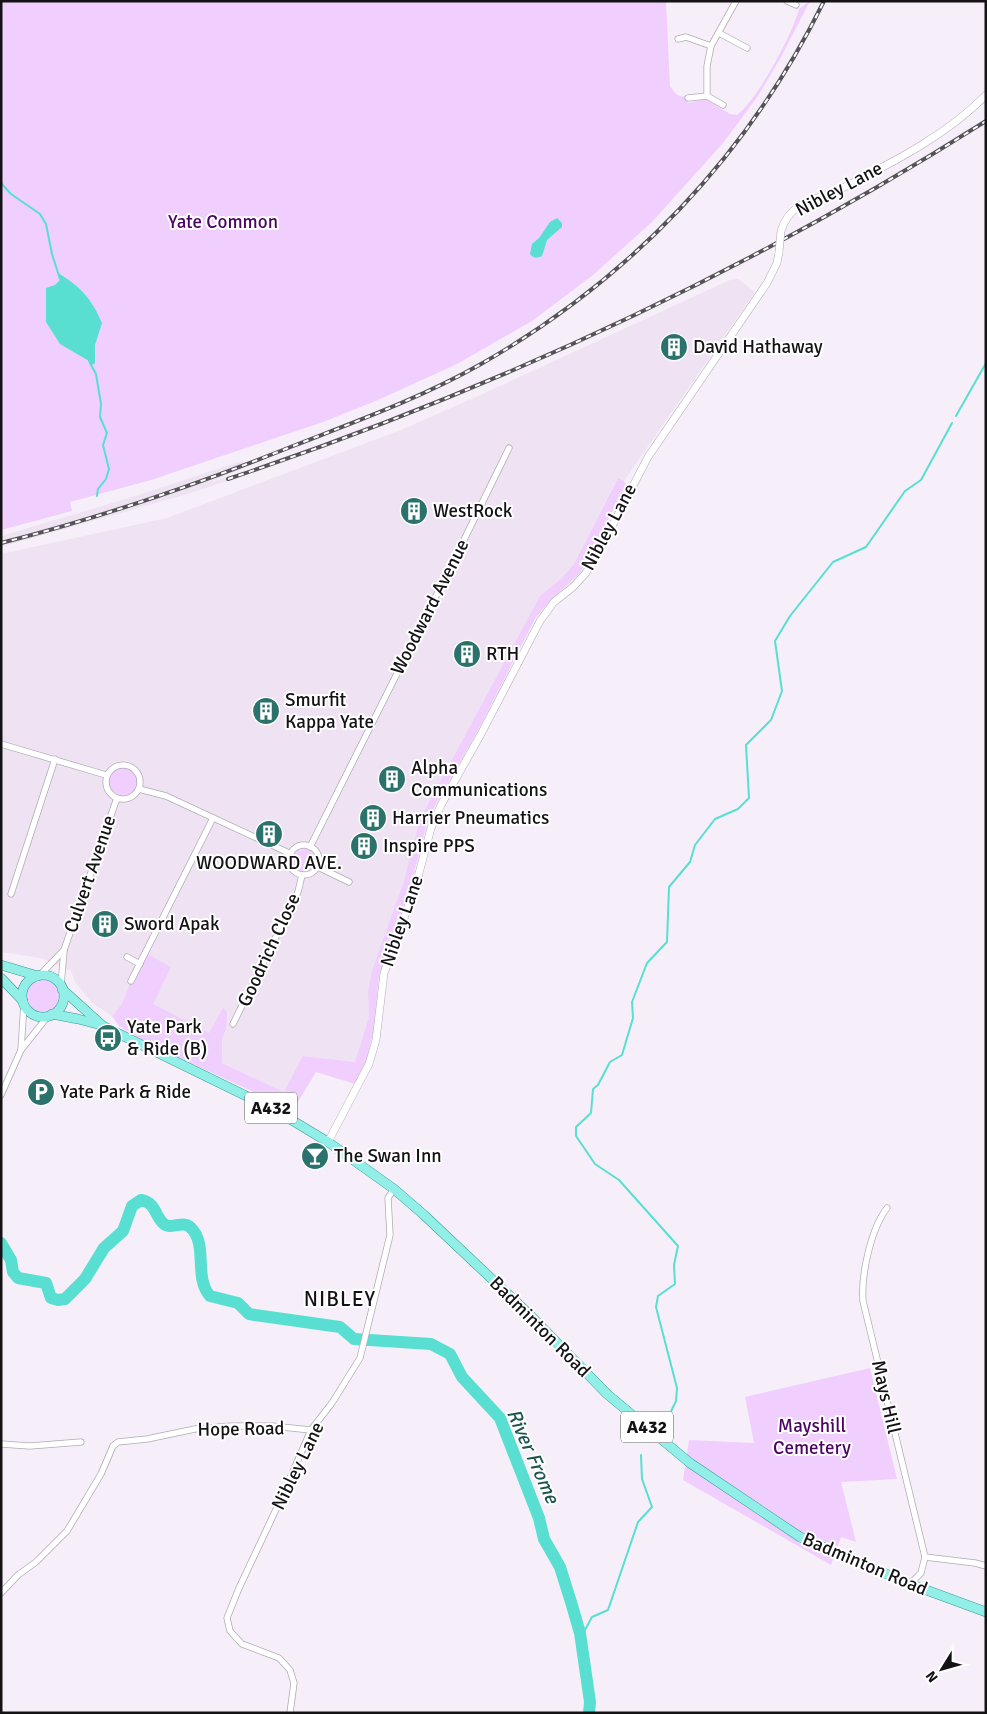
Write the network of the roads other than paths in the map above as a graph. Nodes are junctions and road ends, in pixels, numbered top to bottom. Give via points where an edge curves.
1 (736, 1) edge
2 (787, 1) edge
3 (796, 5) dead end
4 (718, 33) junction
5 (678, 39) dead end
6 (711, 46) junction
7 (747, 48) dead end
8 (986, 95) edge
9 (707, 96) junction
10 (688, 98) dead end
11 (723, 105) dead end
12 (509, 448) dead end
13 (1, 744) edge
14 (55, 759) junction
15 (106, 775) junction
16 (139, 789) junction
17 (117, 798) junction
18 (212, 818) junction
19 (310, 847) junction
20 (291, 854) junction
21 (318, 866) junction
22 (302, 875) junction
23 (349, 882) dead end
24 (11, 894) dead end
25 (64, 950) junction
26 (127, 957) dead end
27 (140, 964) junction
28 (1, 965) edge
29 (39, 976) junction
30 (1, 978) edge
31 (132, 981) dead end
32 (62, 987) junction
33 (23, 1002) junction
34 (50, 1015) junction
35 (233, 1024) dead end
36 (103, 1026) junction
37 (21, 1050) junction
38 (1, 1095) edge
39 (328, 1142) junction
40 (394, 1189) junction
41 (887, 1208) dead end
42 (311, 1430) junction
43 (81, 1442) dead end
44 (1, 1444) edge
45 (925, 1557) junction
46 (986, 1566) edge
47 (910, 1584) junction
48 (1, 1593) edge
49 (986, 1612) edge
50 (290, 1713) edge

1 - 4 street
2 - 3 street
4 - 6 street
4 - 7 street
5 - 6 street via 686,37
6 - 9 street
8 - 39 street, Nibley Lane, bridge via 920,146 838,190 798,207 786,218 780,231 777,263 768,283 648,457 590,567 554,602 540,621 441,805 384,973 376,1040 368,1064
9 - 10 street
9 - 11 street
12 - 19 street, Woodward Avenue
13 - 14 street
14 - 15 street
14 - 24 street
15 - 16 street via 112,767 128,765 136,771
15 - 17 street via 108,791
16 - 17 street via 127,799
16 - 18 street via 166,796
17 - 25 street, Culvert Avenue
18 - 20 street
18 - 27 street
19 - 20 street via 301,846
19 - 21 street via 317,853
20 - 22 street via 293,870
21 - 22 street via 313,872
21 - 23 street
22 - 35 street, Goodrich Close via 298,892
25 - 29 street, Culvert Avenue
25 - 32 street, Culvert Avenue
26 - 27 street
27 - 31 street
28 - 29 main road
29 - 32 main road via 50,976
29 - 33 main road via 26,983
30 - 33 main road
32 - 34 main road via 62,1003
32 - 36 main road, Badminton Road / A432
33 - 34 main road via 31,1013
33 - 37 street
34 - 36 main road, Badminton Road / A432
34 - 37 street
36 - 39 main road, Badminton Road / A432 via 275,1110
37 - 38 street
39 - 40 main road, Badminton Road / A432
40 - 42 street, Nibley Lane via 388,1198 390,1235 360,1358
40 - 47 main road, Badminton Road / A432 via 530,1315 607,1394 690,1463 800,1538
41 - 45 street, Mays Hill via 880,1216 870,1247 862,1286 863,1301
42 - 48 street, Hope Road via 231,1426 118,1442 67,1531
42 - 50 street, Nibley Lane via 227,1618 230,1631 242,1644 279,1658 290,1670 294,1683
43 - 44 street via 30,1446
45 - 46 street
45 - 47 street via 921,1573
47 - 49 main road, Badminton Road / A432

